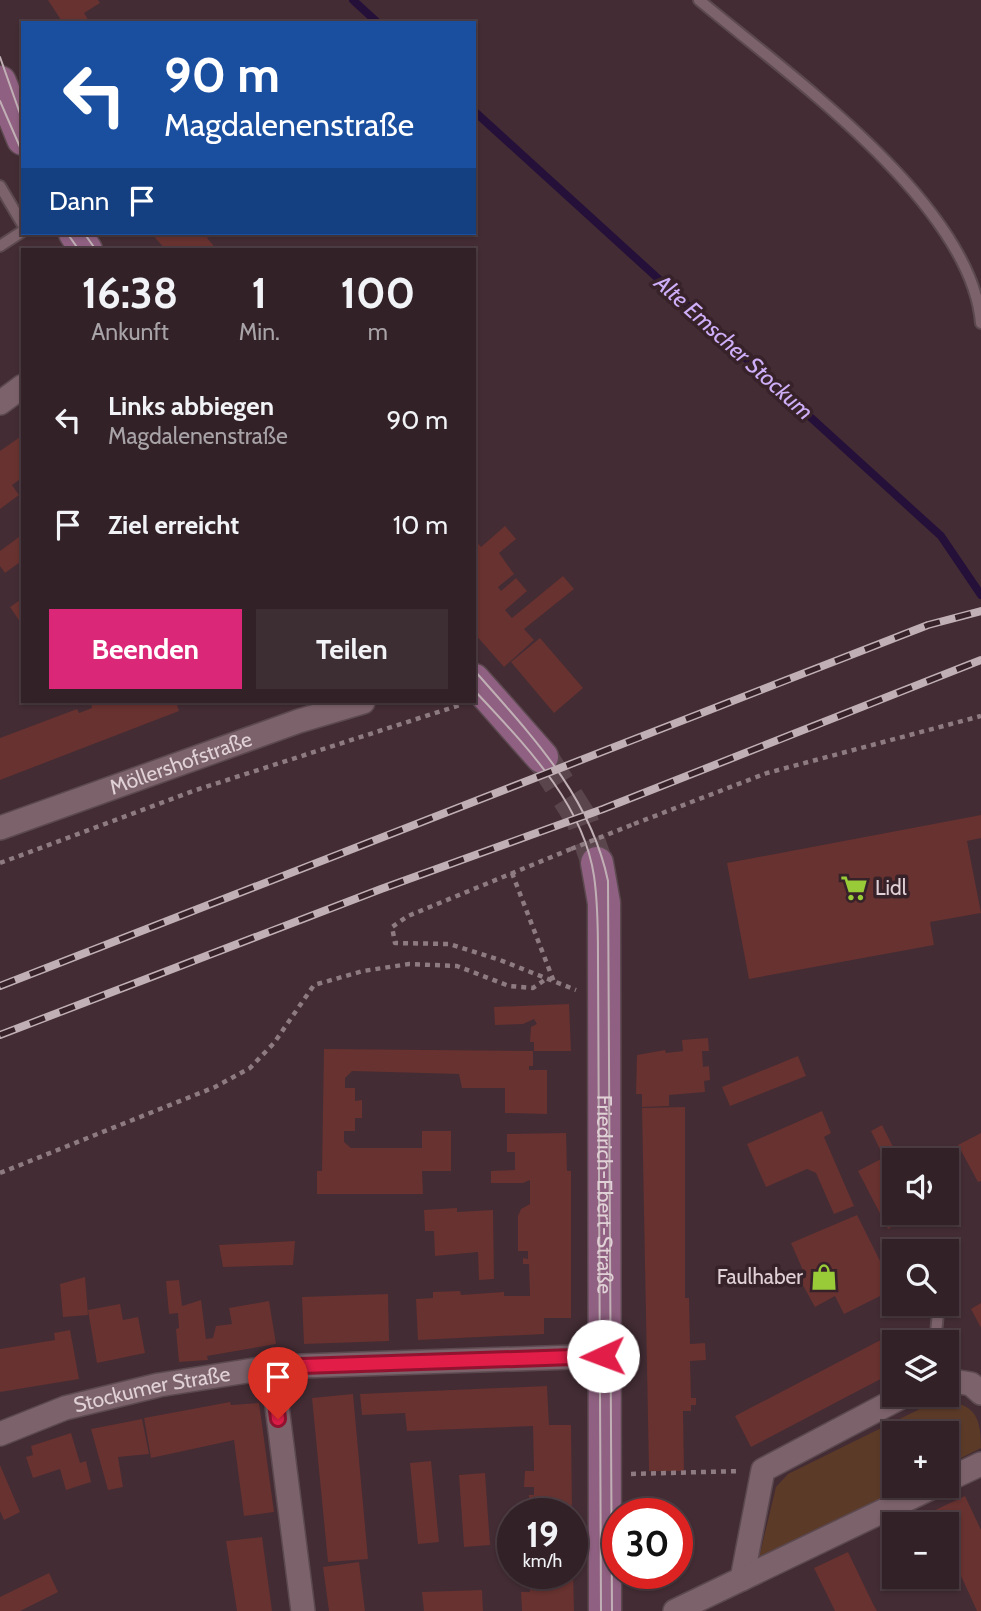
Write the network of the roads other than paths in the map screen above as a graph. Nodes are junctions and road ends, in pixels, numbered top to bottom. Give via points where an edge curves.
1 (699, 0) edge
2 (1, 88) edge
3 (21, 134) edge
4 (0, 186) edge
5 (21, 222) edge
6 (21, 232) edge
7 (0, 246) edge
8 (981, 323) edge
9 (21, 387) edge
10 (0, 403) edge
11 (476, 682) edge
12 (356, 703) edge
13 (296, 711) edge
14 (542, 757) tunnel mouth
15 (0, 828) edge
16 (584, 856) tunnel mouth
17 (603, 1356) junction
18 (272, 1367) junction
19 (959, 1382) edge
20 (981, 1393) edge
21 (882, 1407) edge
22 (0, 1434) edge
23 (981, 1464) edge
24 (959, 1474) edge
25 (910, 1498) edge
26 (742, 1579) junction
27 (303, 1611) edge
28 (605, 1611) edge
29 (675, 1611) edge

1 - 8 lane via 882,154 925,204 965,266
2 - 3 main road
4 - 5 lane
6 - 7 lane
9 - 10 street
11 - 14 main road
12 - 13 street, Möllershofstraße
13 - 15 street, Möllershofstraße
16 - 17 main road, Friedrich-Ebert-Straße via 604,916
17 - 18 street, Stockumer Straße
17 - 28 main road, Friedrich-Ebert-Straße
18 - 22 street, Stockumer Straße via 92,1401
18 - 27 street
19 - 20 street via 971,1384
21 - 26 street via 763,1470
23 - 24 street
25 - 26 street
26 - 29 street

